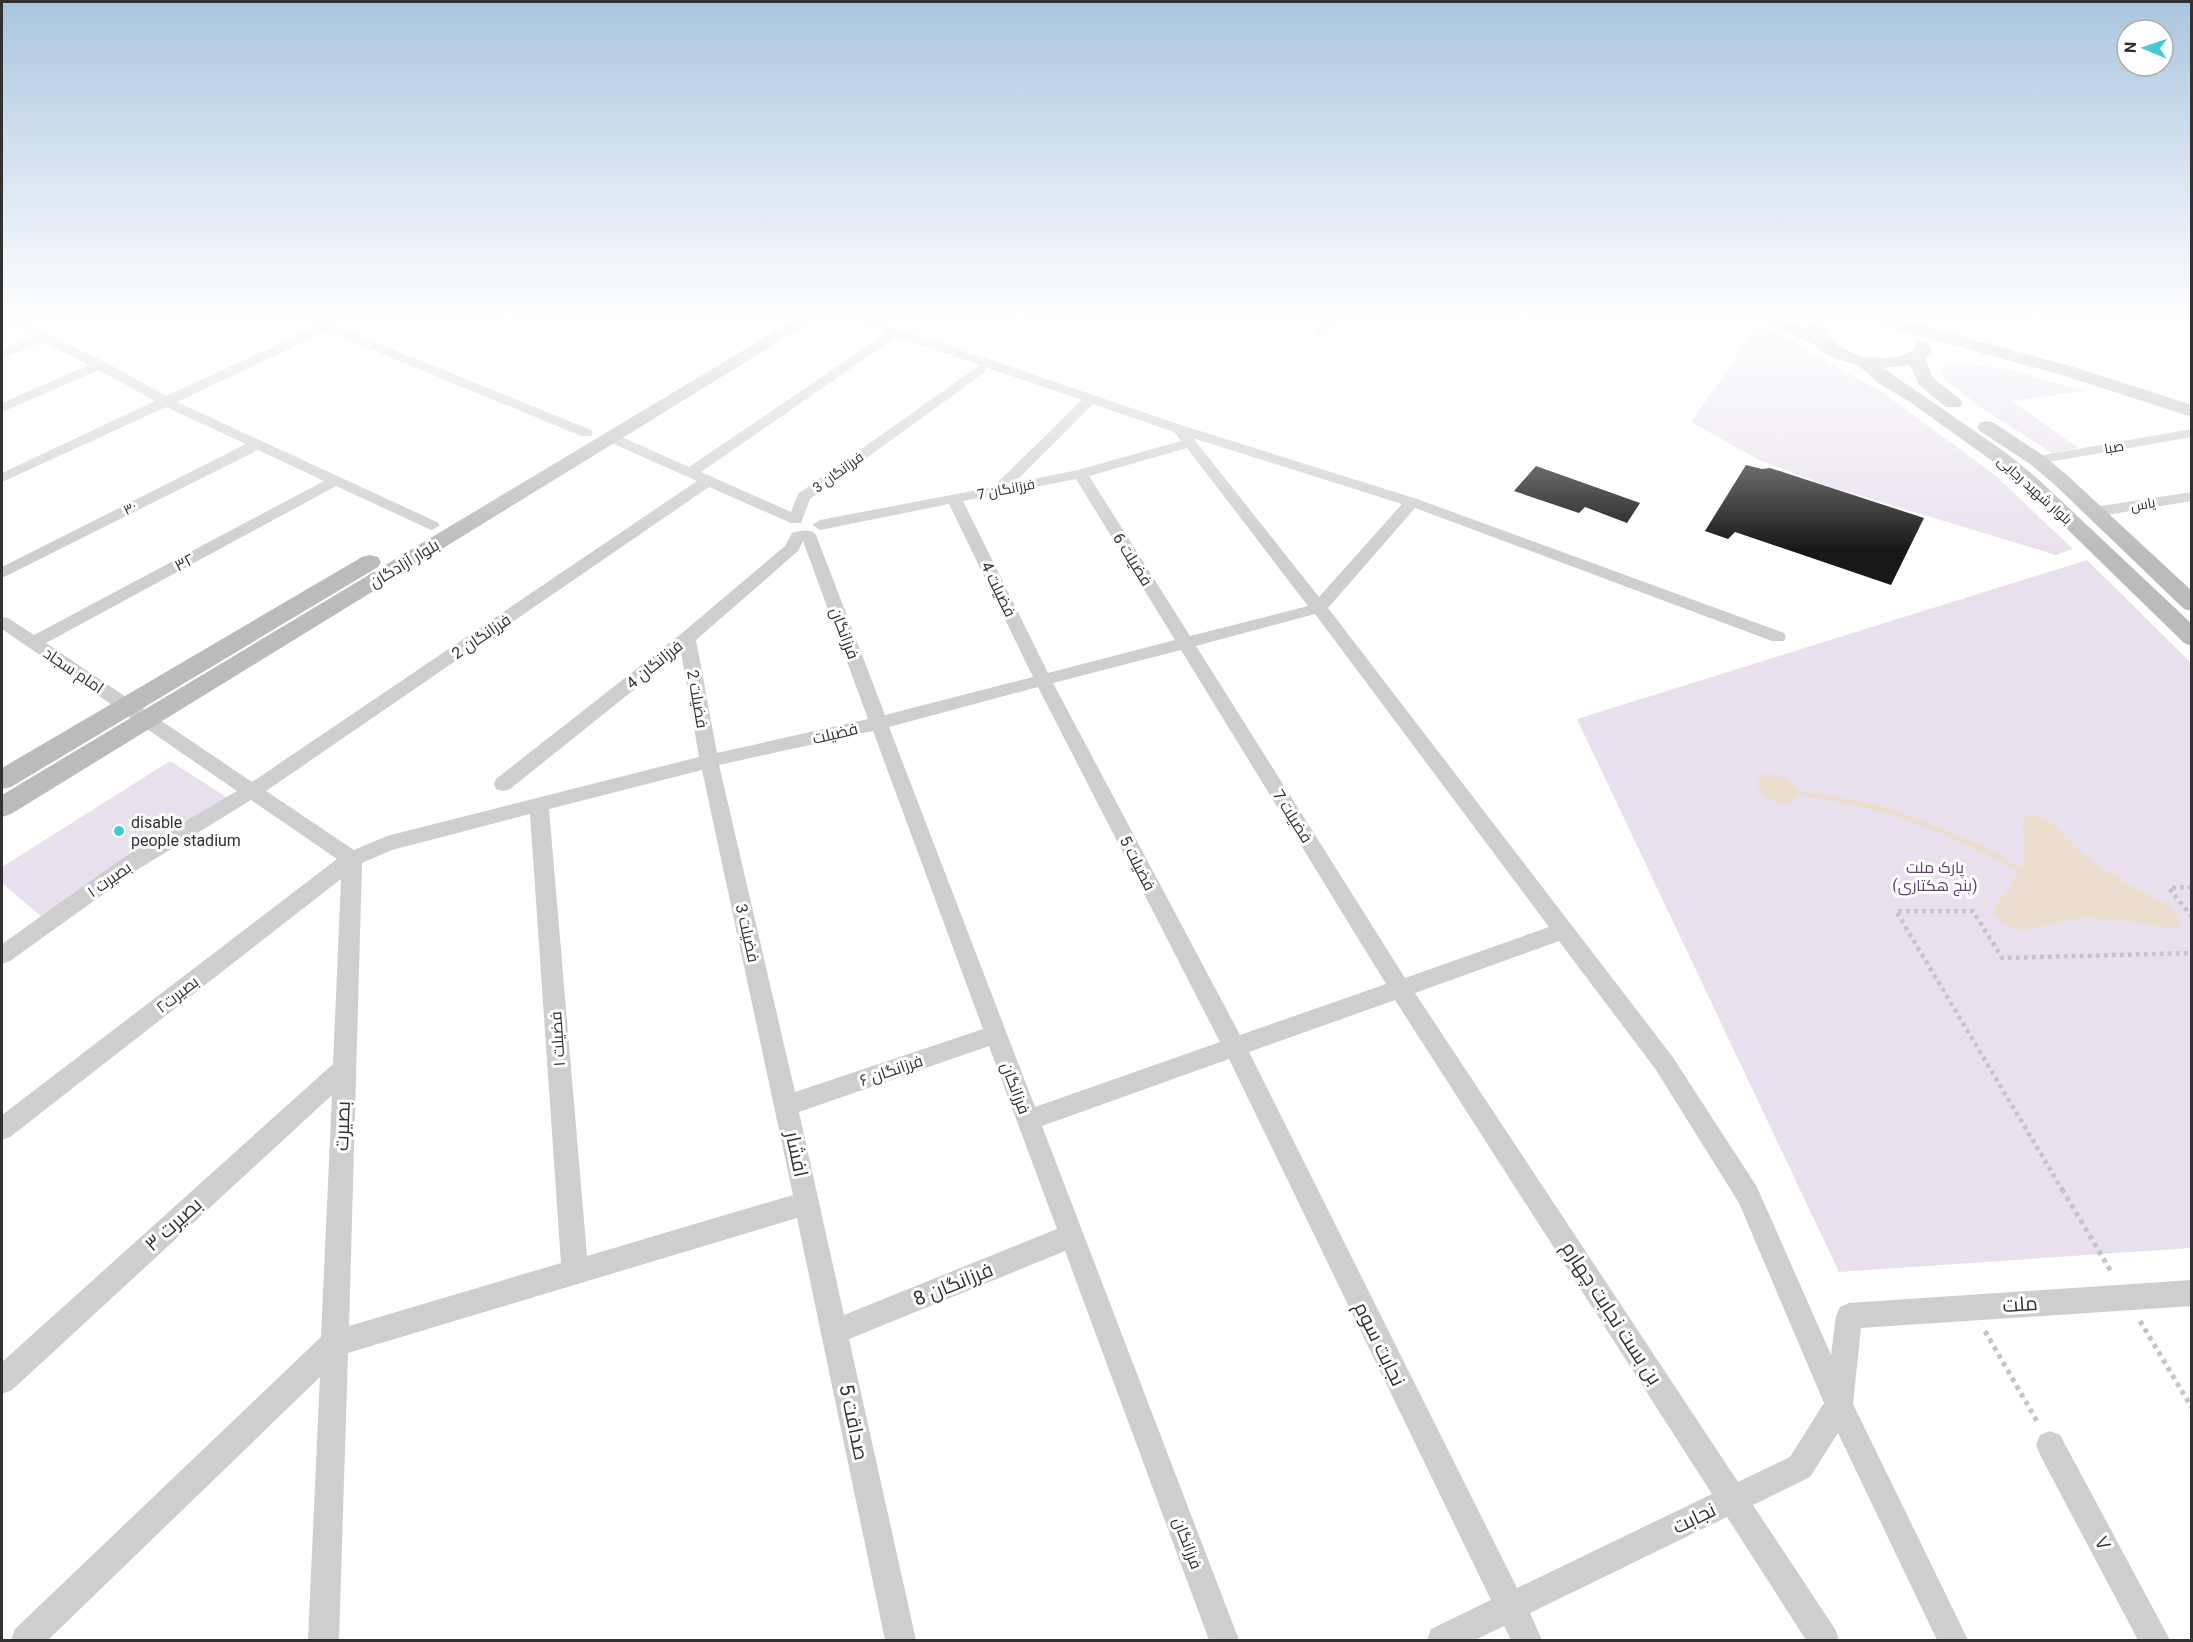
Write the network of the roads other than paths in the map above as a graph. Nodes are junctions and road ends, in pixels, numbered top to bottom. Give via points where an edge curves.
1 (28, 397) edge
2 (156, 397) edge
3 (177, 397) edge
4 (497, 397) edge
5 (646, 397) edge
6 (680, 397) edge
7 (801, 397) edge
8 (942, 397) edge
9 (1084, 397) edge
10 (1915, 397) edge
11 (1945, 397) edge
12 (2146, 397) edge
13 (2148, 397) edge
14 (1091, 399) junction
15 (2156, 399) junction
16 (166, 402) junction
17 (2, 408) edge
18 (2192, 411) edge
19 (586, 433) junction
20 (2192, 433) edge
21 (1184, 436) junction
22 (612, 438) junction
23 (258, 444) junction
24 (2037, 460) junction
25 (691, 472) junction
26 (1080, 474) junction
27 (2, 478) edge
28 (709, 480) junction
29 (335, 481) junction
30 (998, 490) junction
31 (2192, 496) edge
32 (954, 499) junction
33 (1412, 502) junction
34 (2094, 512) junction
35 (432, 525) junction
36 (805, 529) junction
37 (2, 573) edge
38 (2192, 604) edge
39 (1319, 608) junction
40 (2, 622) edge
41 (687, 638) junction
42 (1778, 638) dead end
43 (2192, 638) edge
44 (33, 643) junction
45 (1187, 644) junction
46 (1043, 680) junction
47 (127, 705) junction
48 (147, 718) junction
49 (879, 723) junction
50 (710, 761) junction
51 (2, 780) edge
52 (503, 784) dead end
53 (252, 791) junction
54 (539, 805) junction
55 (2, 807) edge
56 (352, 859) junction
57 (1563, 931) junction
58 (2, 955) edge
59 (1400, 987) junction
60 (996, 1034) junction
61 (1234, 1046) junction
62 (344, 1069) junction
63 (786, 1106) junction
64 (1028, 1120) junction
65 (2, 1129) edge
66 (807, 1203) junction
67 (1072, 1235) junction
68 (575, 1272) junction
69 (2192, 1293) edge
70 (1849, 1316) joint
71 (835, 1332) junction
72 (334, 1344) junction
73 (2, 1380) edge
74 (1839, 1405) junction
75 (2050, 1445) road end
76 (1734, 1499) junction
77 (1510, 1607) junction
78 (27, 1641) edge
79 (324, 1641) edge
80 (900, 1641) edge
81 (1224, 1641) edge
82 (1442, 1641) edge
83 (1527, 1641) edge
84 (1824, 1641) edge
85 (1953, 1641) edge
86 (2155, 1641) edge

1 - 17 street
2 - 16 street
3 - 16 street
4 - 19 street
5 - 19 street, بلوار آزادگان
6 - 22 street, بلوار آزادگان
7 - 25 street
8 - 36 street, فرزانگان 3 via 803,497
9 - 14 street
10 - 43 street, بلوار شهید رجایی via 2030,482
11 - 24 street, بلوار شهید رجایی
12 - 15 street
13 - 15 street
14 - 21 street
14 - 30 street
15 - 18 street
16 - 23 street
16 - 27 street
19 - 35 street, بلوار آزادگان
20 - 24 street, صبا
21 - 26 street, فرزانگان 7
21 - 33 street
21 - 39 street
22 - 25 street
22 - 48 street, بلوار آزادگان
23 - 29 street
23 - 37 street, ۳۰
24 - 34 street, بلوار شهید رجایی
25 - 28 street
26 - 30 street, فرزانگان 7
26 - 45 street, فضیلت 6
28 - 36 street
28 - 53 street, فرزانگان 2
29 - 35 street
29 - 44 street, ۳۲
30 - 32 street, فرزانگان 7
31 - 34 street, یاس
32 - 36 street, فرزانگان 7
32 - 46 street, فضیلت 4
33 - 39 street
33 - 42 street
34 - 38 street, بلوار شهید رجایی
35 - 47 street, بلوار آزادگان
36 - 41 street, فرزانگان 4 via 792,548
36 - 49 street, فرزانگان
39 - 45 street, فضیلت
39 - 57 street
40 - 44 street, امام سجاد
41 - 50 street, فضیلت 2
41 - 52 street, فرزانگان 4
44 - 47 street, امام سجاد
45 - 46 street, فضیلت
45 - 59 street, فضیلت 7
46 - 49 street, فضیلت
46 - 61 street, فضیلت 5
47 - 48 street, امام سجاد
47 - 51 street, بلوار آزادگان
48 - 53 street
48 - 55 street, بلوار آزادگان
49 - 50 street, فضیلت
49 - 60 street, فرزانگان
50 - 54 street, فضیلت
50 - 63 street, فضیلت 3
53 - 56 street
53 - 58 street, بصیرت ۱ via 130,864
54 - 56 street, فضیلت via 387,844
54 - 68 street, فضیلت ۱
56 - 62 street, بصیرت
56 - 65 street, بصیرت۲
57 - 59 street
57 - 74 street via 1664,1063 1748,1195
59 - 61 street
59 - 76 street, بن بست نجابت چهارم
60 - 63 street, فرزانگان ۶
60 - 64 street, فرزانگان
61 - 64 street
61 - 77 street, نجابت سوم
62 - 72 street, بصیرت
62 - 73 street, بصیرت ۳
63 - 66 street, افشار
64 - 67 street, فرزانگان
66 - 68 street
66 - 71 street, صداقت 5
67 - 71 street, فرزانگان 8
67 - 81 street, فرزانگان
68 - 72 street
69 - 70 street, ملت
70 - 74 street, نجابت
71 - 80 street, صداقت 5
72 - 78 street
72 - 79 street, بصیرت
74 - 76 street, نجابت via 1800,1467
74 - 85 street
75 - 86 street, ۷
76 - 77 street, نجابت
76 - 84 street, بن بست نجابت چهارم
77 - 82 street, نجابت
77 - 83 street, نجابت سوم

